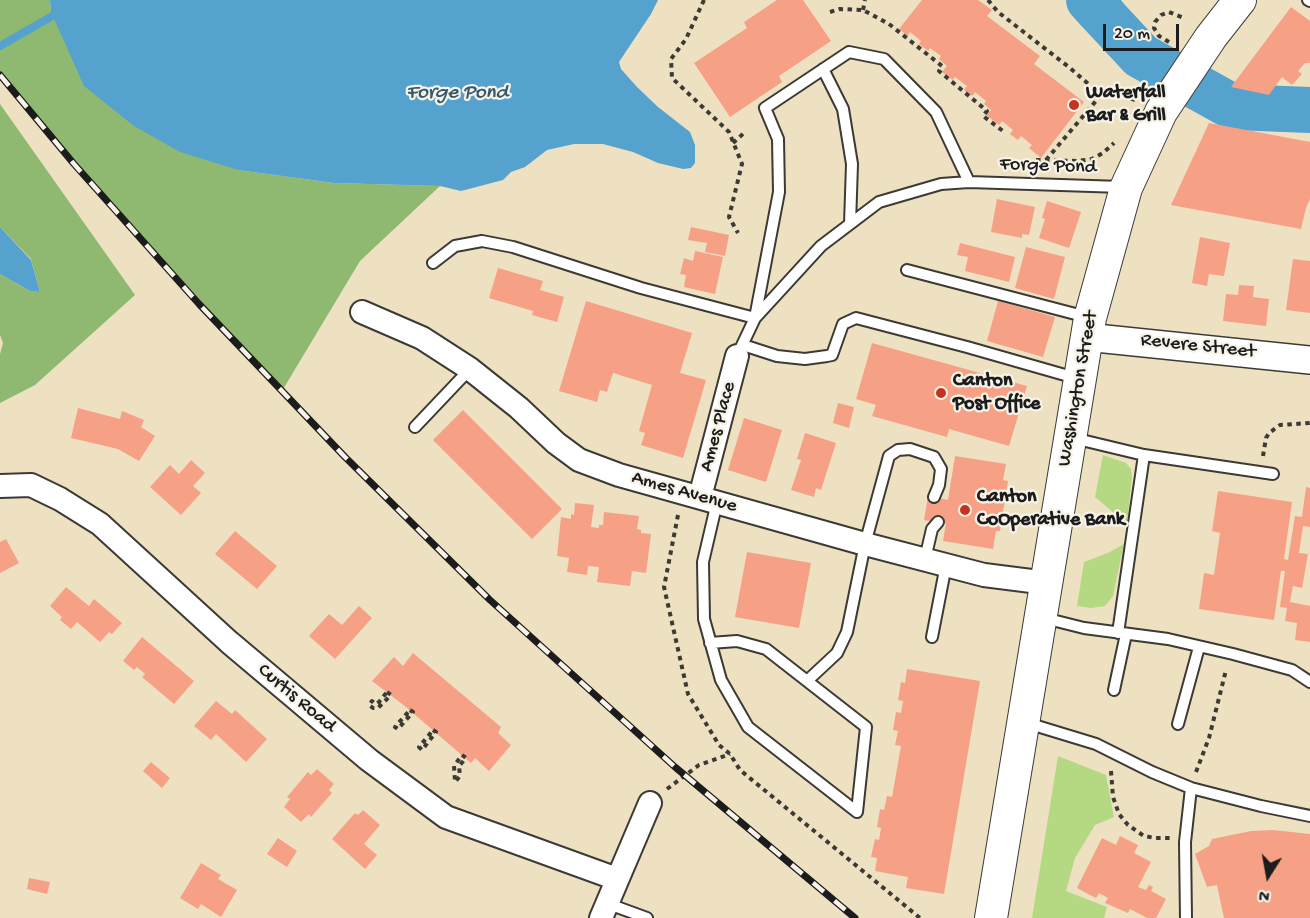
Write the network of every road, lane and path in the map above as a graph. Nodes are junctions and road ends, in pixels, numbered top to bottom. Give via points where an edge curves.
1 (704, 0) edge
2 (865, 0) edge
3 (988, 0) edge
4 (1240, 0) edge
5 (863, 10) junction
6 (830, 12) dead end
7 (1184, 18) dead end
8 (1169, 42) dead end
9 (823, 69) junction
10 (1101, 95) junction
11 (1156, 102) junction
12 (1003, 131) dead end
13 (745, 132) dead end
14 (1115, 142) dead end
15 (733, 143) junction
16 (1036, 160) dead end
17 (1046, 160) junction
18 (969, 182) junction
19 (1126, 188) junction
20 (850, 224) junction
21 (738, 233) dead end
22 (433, 263) dead end
23 (907, 270) dead end
24 (362, 312) dead end
25 (755, 318) junction
26 (1088, 327) junction
27 (740, 351) junction
28 (1310, 360) edge
29 (470, 369) junction
30 (1079, 379) junction
31 (1310, 423) edge
32 (415, 427) dead end
33 (1069, 437) junction
34 (1144, 456) junction
35 (1260, 472) junction
36 (1273, 474) dead end
37 (0, 486) edge
38 (938, 498) dead end
39 (709, 500) junction
40 (934, 524) dead end
41 (865, 544) junction
42 (936, 562) junction
43 (1047, 583) junction
44 (1041, 617) junction
45 (1122, 633) junction
46 (932, 637) dead end
47 (710, 643) junction
48 (1199, 647) junction
49 (1228, 661) dead end
50 (807, 681) junction
51 (1310, 682) edge
52 (1114, 690) dead end
53 (391, 695) joint
54 (1022, 721) junction
55 (1178, 724) dead end
56 (399, 728) joint
57 (423, 749) joint
58 (1110, 751) junction
59 (730, 754) dead end
60 (460, 776) joint
61 (1191, 788) junction
62 (650, 803) joint
63 (1310, 816) edge
64 (1186, 837) junction
65 (617, 879) junction
66 (603, 910) edge
67 (647, 918) edge
68 (991, 918) edge
69 (1186, 918) edge

1 - 15 path via 686,39 671,59 672,78 729,132
2 - 5 path
3 - 10 path
4 - 11 main road, Washington Street via 1191,66
5 - 6 path
5 - 12 path via 889,24 942,66 939,71 987,111 982,116
7 - 8 path via 1169,12 1155,22 1159,36
9 - 18 lane, Forge Pond via 849,52 884,59 936,112
9 - 20 lane via 843,109 852,164
9 - 25 lane, Forge Pond via 765,108 778,139 779,192
10 - 11 path via 1114,91
10 - 17 path
11 - 19 main road, Washington Street via 1161,112
13 - 15 path
14 - 17 path via 1092,159
15 - 21 path via 742,164 729,217
16 - 17 path
18 - 19 lane, Forge Pond
18 - 20 lane, Forge Pond via 941,184 879,202
19 - 26 main road, Washington Street
20 - 25 lane, Forge Pond via 821,246
22 - 25 lane via 455,246 482,241
23 - 26 lane
24 - 29 street, Ames Avenue via 422,338
25 - 27 lane, Forge Pond
26 - 28 street, Revere Street
26 - 30 main road, Washington Street
27 - 30 lane via 806,359 832,355 843,324 856,318
27 - 39 street, Ames Place
29 - 32 lane
29 - 39 street, Ames Avenue via 579,460
30 - 33 main road, Washington Street
31 - 35 path via 1280,425 1269,433
33 - 34 lane
33 - 43 main road, Washington Street
34 - 35 lane
34 - 45 lane
35 - 36 lane
37 - 65 street, Curtis Road via 31,485 100,524 229,642 369,760 446,817
38 - 41 lane via 941,469 934,457 910,449 898,450 889,456
39 - 41 street, Ames Avenue
39 - 47 lane via 703,562 704,619
40 - 42 lane
41 - 42 street, Ames Avenue
41 - 50 lane via 847,632 837,653
42 - 43 street, Ames Avenue via 984,575
42 - 46 lane
43 - 44 main road, Washington Street
44 - 45 lane
44 - 54 main road, Washington Street
45 - 48 lane
45 - 52 lane
47 - 50 lane via 737,641 766,649
47 - 50 lane via 720,680 748,727 857,812 866,727
48 - 51 lane via 1292,670
48 - 55 lane
49 - 61 path via 1209,738
53 - 53 path via 378,708 369,705 379,702 387,692
54 - 58 lane
54 - 68 main road, Washington Street
56 - 56 path via 413,712 410,710 395,727
57 - 57 path via 419,747 433,730 436,732
58 - 61 lane
58 - 64 path via 1111,783 1119,814 1128,825 1144,836
59 - 62 path via 699,765
60 - 60 path via 459,766 466,758 462,755 454,766 455,782
61 - 63 lane
61 - 64 lane
62 - 65 street
64 - 69 lane
65 - 66 street
66 - 67 lane

